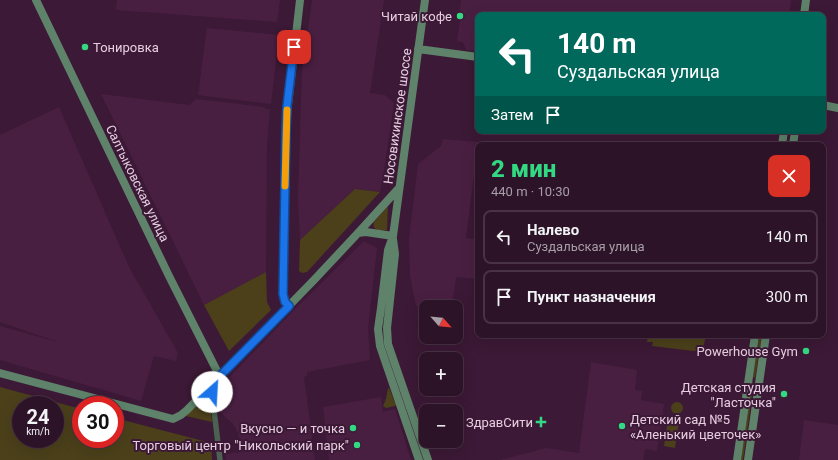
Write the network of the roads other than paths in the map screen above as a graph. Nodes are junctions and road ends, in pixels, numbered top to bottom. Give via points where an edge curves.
1 (36, 0) edge
2 (300, 0) edge
3 (425, 0) edge
4 (806, 0) edge
5 (804, 12) edge
6 (418, 49) junction
7 (475, 57) edge
8 (826, 106) edge
9 (838, 108) edge
10 (399, 188) junction
11 (371, 218) junction
12 (358, 233) junction
13 (373, 233) junction
14 (392, 236) junction
15 (289, 306) junction
16 (755, 338) edge
17 (766, 338) edge
18 (0, 373) edge
19 (220, 377) junction
20 (211, 385) junction
21 (220, 460) edge
22 (419, 460) edge
23 (428, 460) edge
24 (737, 460) edge
25 (748, 460) edge

1 - 19 street, Салтыковская улица
2 - 15 street via 286,130 283,294
3 - 6 street, Носовихинское шоссе
4 - 5 street
6 - 7 street
6 - 10 street, Носовихинское шоссе
8 - 9 street
10 - 11 street
10 - 14 street, Носовихинское шоссе
11 - 12 street
11 - 13 street via 369,224
12 - 13 street
12 - 15 street
13 - 14 street
14 - 22 street, Носовихинское шоссе via 378,329 380,346
14 - 23 street, Носовихинское шоссе via 395,254 387,328 388,344
15 - 19 street
16 - 24 street
17 - 25 street
18 - 20 street via 173,419 182,415
19 - 20 street
20 - 21 street

